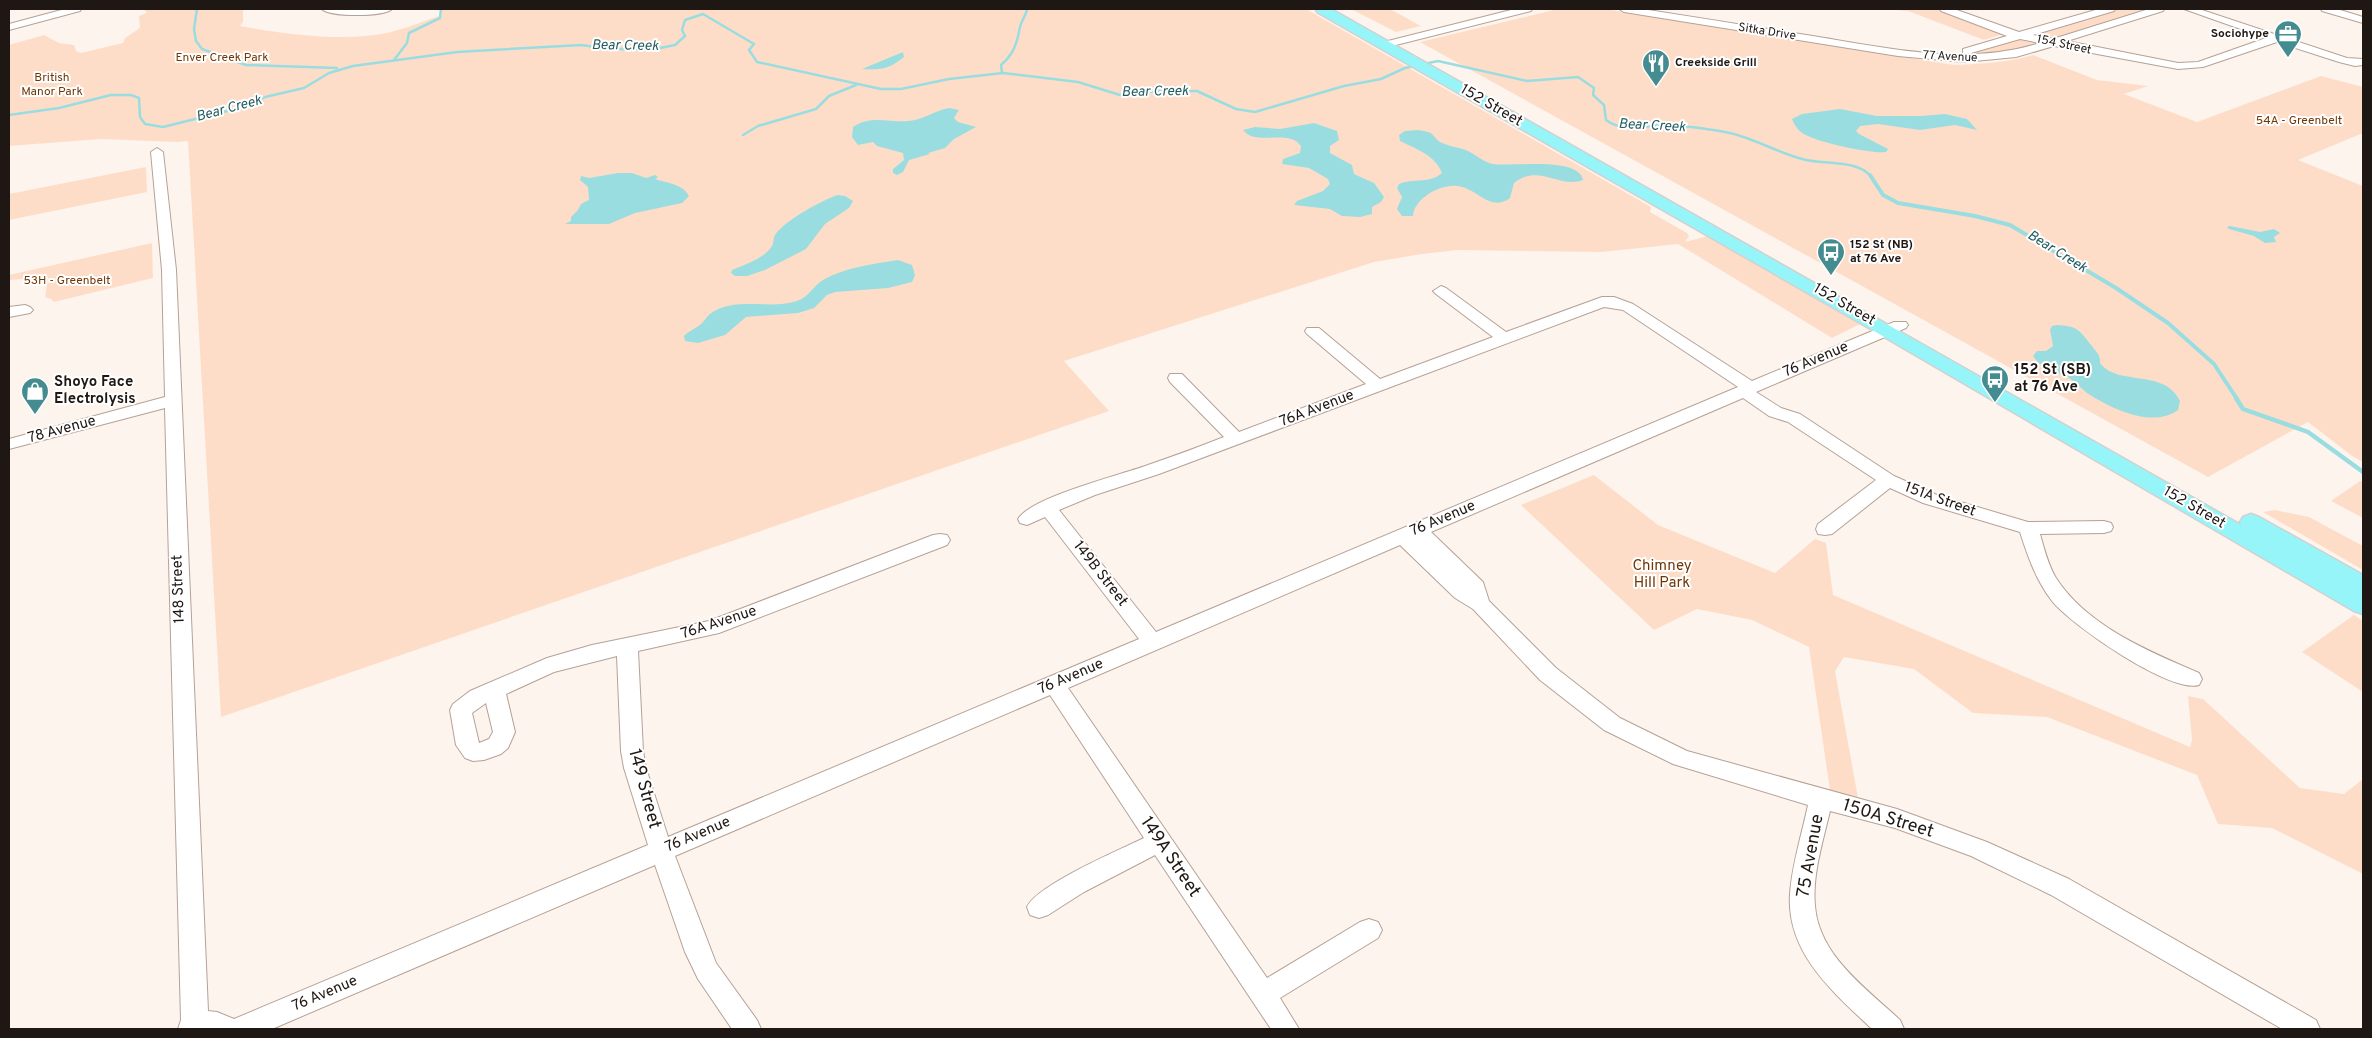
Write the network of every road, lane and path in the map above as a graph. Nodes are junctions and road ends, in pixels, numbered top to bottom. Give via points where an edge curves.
1 (76, 9) edge
2 (327, 9) edge
3 (387, 9) edge
4 (1322, 9) edge
5 (1337, 9) edge
6 (1527, 9) edge
7 (1624, 9) edge
8 (1945, 9) edge
9 (2067, 9) edge
10 (2110, 9) edge
11 (2159, 9) edge
12 (2189, 9) edge
13 (2326, 9) edge
14 (2086, 16) junction
15 (2363, 20) edge
16 (9, 27) edge
17 (2020, 36) junction
18 (2277, 38) junction
19 (2053, 42) junction
20 (1390, 43) junction
21 (1910, 55) junction
22 (2359, 63) edge
23 (1430, 64) junction
24 (157, 152) dead end
25 (1441, 292) dead end
26 (1604, 296) joint
27 (25, 310) dead end
28 (9, 312) edge
29 (1893, 328) junction
30 (1314, 331) dead end
31 (1504, 338) junction
32 (1176, 378) dead end
33 (1378, 386) junction
34 (1750, 388) junction
35 (174, 400) junction
36 (1236, 439) junction
37 (9, 444) edge
38 (1888, 480) junction
39 (1047, 506) junction
40 (1027, 519) dead end
41 (2104, 527) dead end
42 (2028, 528) junction
43 (1824, 529) dead end
44 (1409, 533) junction
45 (940, 540) dead end
46 (2363, 586) edge
47 (2363, 605) edge
48 (1153, 642) junction
49 (627, 647) junction
50 (2191, 679) dead end
51 (1054, 684) junction
52 (494, 690) dead end
53 (1821, 799) junction
54 (1160, 841) junction
55 (662, 851) junction
56 (1039, 908) dead end
57 (1369, 930) dead end
58 (1263, 994) junction
59 (193, 1028) edge
60 (225, 1029) edge
61 (242, 1029) edge
62 (748, 1029) edge
63 (1286, 1029) edge
64 (1891, 1029) edge
65 (2307, 1029) edge

1 - 16 street
2 - 3 street via 354,12
4 - 20 main road, 152 Street
5 - 20 main road, 152 Street
6 - 20 street
7 - 21 street, Sitka Drive
8 - 17 street, 154 Street
9 - 14 street
10 - 14 street, 77 Avenue
11 - 19 street, 77 Avenue
12 - 18 street
13 - 15 street
14 - 17 street, 77 Avenue
17 - 19 street, 154 Street
17 - 21 street, 77 Avenue via 1972,50
18 - 19 street, 154 Street via 2186,67
18 - 22 street
19 - 21 street, 77 Avenue via 2016,54 1990,58
20 - 23 main road, 152 Street
20 - 23 main road, 152 Street via 1408,58
23 - 29 main road, 152 Street
24 - 35 street, 148 Street via 169,270
25 - 31 street
26 - 31 street, 76A Avenue via 1596,304
26 - 34 street, 151A Street via 1628,307
27 - 28 street
29 - 34 street, 76 Avenue
29 - 46 main road, 152 Street
29 - 47 main road, 152 Street
30 - 33 street
31 - 33 street, 76A Avenue
32 - 36 street
33 - 36 street, 76A Avenue
34 - 38 street, 151A Street via 1776,412 1794,418
34 - 44 street, 76 Avenue
35 - 37 street, 78 Avenue
35 - 59 street, 148 Street
36 - 39 street, 76A Avenue
38 - 42 street, 151A Street via 1944,504
38 - 43 street
39 - 40 street, 76A Avenue
39 - 48 street, 149B Street
41 - 42 street, 151A Street
42 - 50 street via 2048,582 2076,613 2137,655
44 - 48 street, 76 Avenue
44 - 53 street, 150A Street via 1462,593 1480,604 1548,674 1612,724 1682,758
45 - 49 street, 76A Avenue via 712,628
48 - 51 street, 76 Avenue
49 - 52 street, 76A Avenue via 556,663
49 - 55 street, 149 Street via 633,760
51 - 54 street, 149A Street
51 - 55 street, 76 Avenue
53 - 64 street, 75 Avenue via 1803,890 1804,920 1817,952 1828,967
53 - 65 street, 150A Street via 1906,822 1979,849 2052,883
54 - 56 street via 1075,884
54 - 58 street, 149A Street
55 - 61 street, 76 Avenue
55 - 62 street, 149 Street via 707,971
57 - 58 street
58 - 63 street, 149A Street
59 - 60 street via 207,1023

